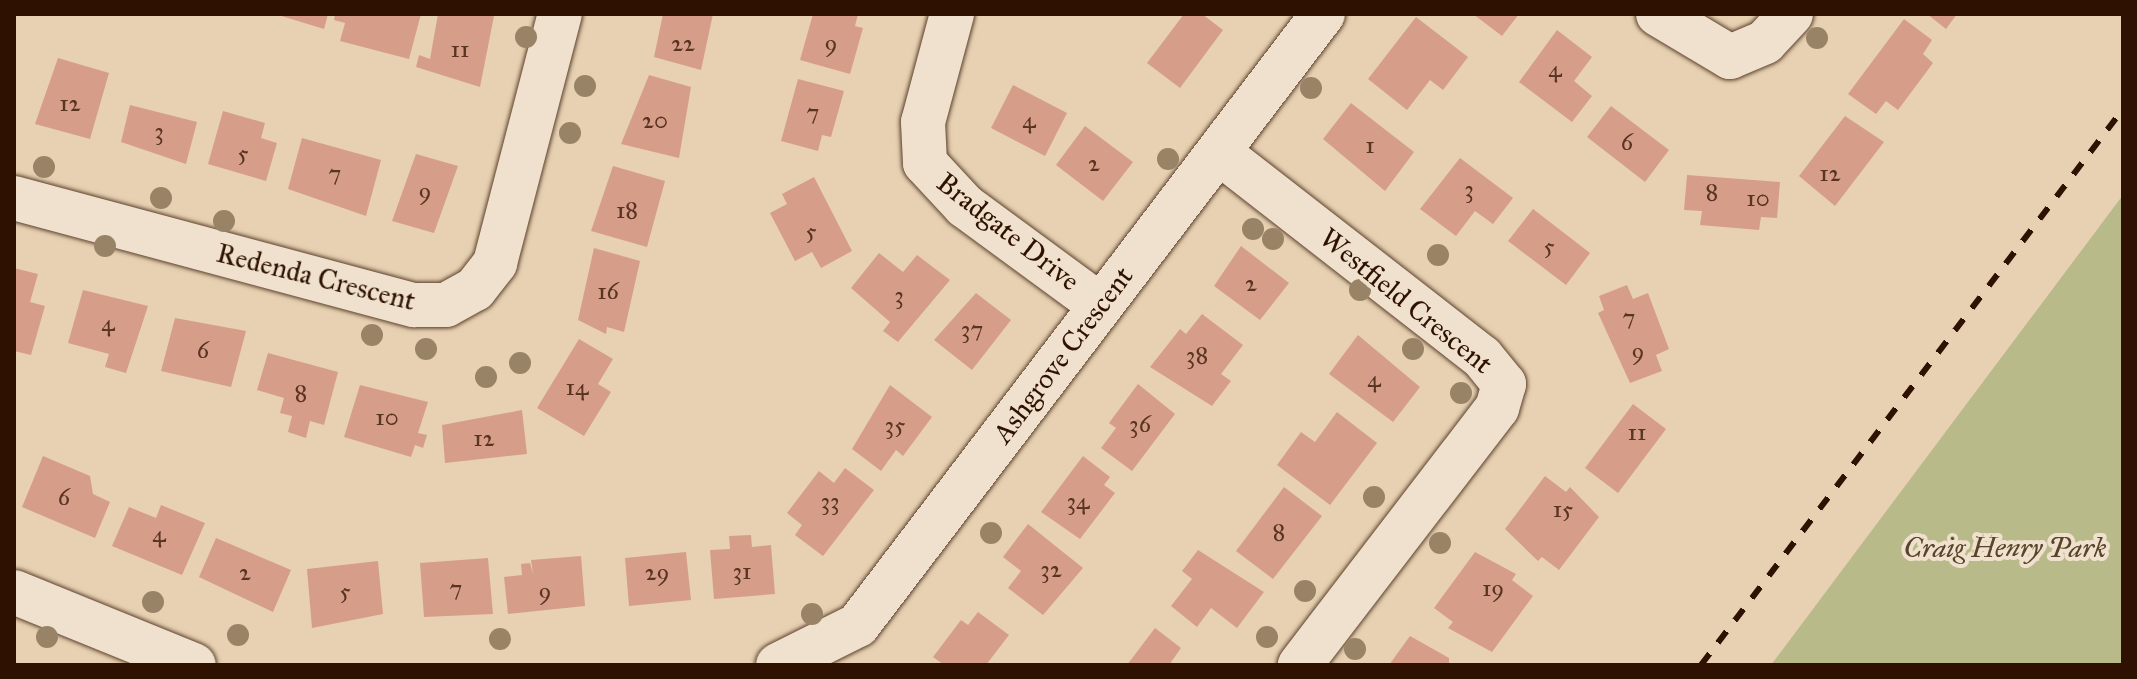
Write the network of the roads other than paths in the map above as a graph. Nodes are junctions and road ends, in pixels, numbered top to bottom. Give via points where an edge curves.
1 (560, 14) edge
2 (952, 14) edge
3 (1323, 14) edge
4 (1658, 14) edge
5 (1791, 14) edge
6 (1221, 154) junction
7 (14, 198) edge
8 (1100, 305) junction
9 (14, 592) edge
10 (194, 665) edge
11 (778, 665) edge
12 (1300, 665) edge

1 - 7 street, Redenda Crescent via 495,263 475,289 446,305 414,305
2 - 8 street, Bradgate Drive via 923,122 925,163 965,206
3 - 6 street, Ashgrove Crescent
4 - 5 street via 1730,57 1765,42
6 - 8 street, Ashgrove Crescent
6 - 12 street, Westfield Crescent via 1474,350 1504,384 1497,408
8 - 11 street, Ashgrove Crescent via 858,625
9 - 10 street

